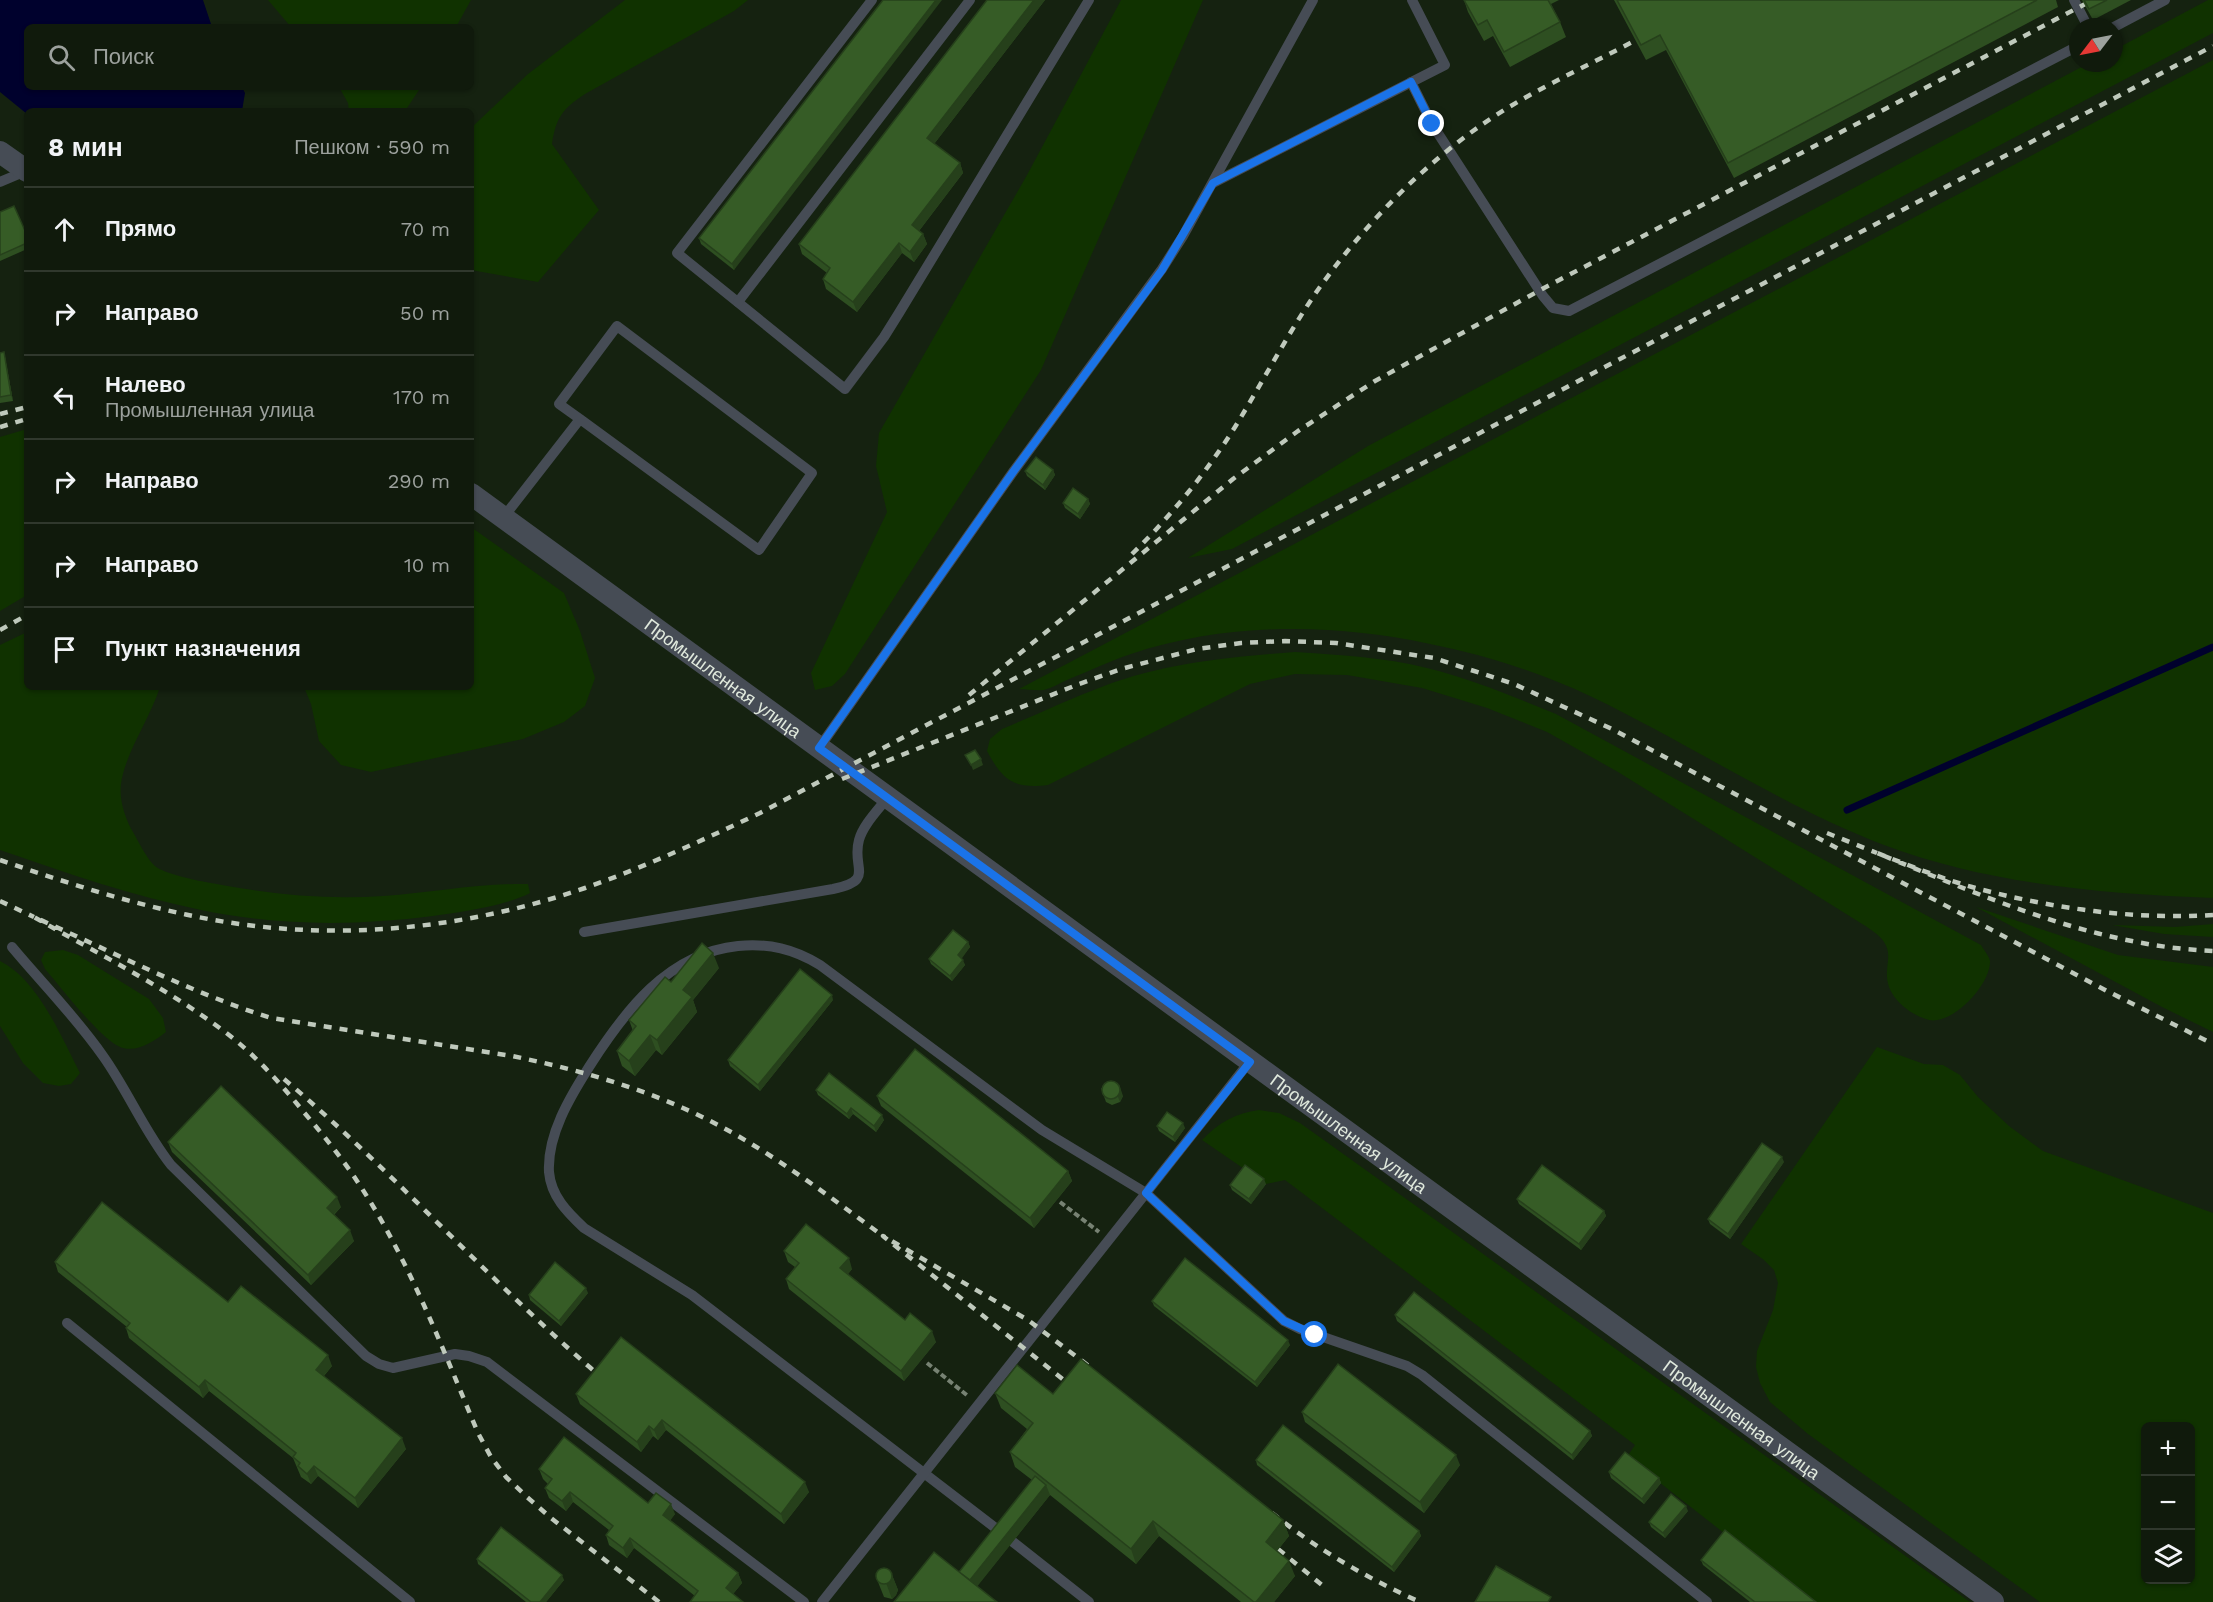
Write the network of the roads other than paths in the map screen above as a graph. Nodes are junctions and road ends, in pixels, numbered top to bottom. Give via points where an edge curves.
1 (872, 0) edge
2 (970, 0) edge
3 (1089, 0) edge
4 (1313, 0) edge
5 (1412, 0) edge
6 (2074, 0) edge
7 (2165, 0) edge
8 (2083, 18) edge
9 (2123, 22) edge
10 (2069, 51) edge
11 (1411, 82) junction
12 (0, 152) edge
13 (24, 169) edge
14 (24, 172) edge
15 (0, 182) edge
16 (1213, 183) junction
17 (738, 302) junction
18 (580, 419) junction
19 (474, 496) edge
20 (503, 518) junction
21 (819, 748) junction
22 (888, 797) junction
23 (584, 932) dead end
24 (12, 947) dead end
25 (1250, 1062) junction
26 (1146, 1193) junction
27 (67, 1323) dead end
28 (925, 1472) junction
29 (1002, 1533) edge
30 (1013, 1542) dead end
31 (410, 1602) edge
32 (804, 1602) edge
33 (822, 1602) edge
34 (1089, 1602) edge
35 (1707, 1602) edge
36 (1994, 1602) edge

1 - 17 lane via 677,253
2 - 17 lane
3 - 17 lane via 894,321 845,389
4 - 16 lane
5 - 11 lane via 1445,65
6 - 8 lane
7 - 9 lane
10 - 11 lane via 1569,311 1553,308 1543,296 1432,124
11 - 16 lane
12 - 13 street
14 - 15 lane
16 - 21 lane via 1162,270 1013,472
18 - 18 lane via 559,404 617,326 812,473 759,550
18 - 20 lane
19 - 20 street, Промышленная улица
20 - 21 street, Промышленная улица
21 - 22 street, Промышленная улица
22 - 23 lane via 859,838 860,869 853,883
22 - 25 street, Промышленная улица
24 - 32 lane via 103,1055 133,1101 154,1144 171,1165 366,1356 393,1368 455,1354 487,1362
25 - 26 lane
25 - 36 street, Промышленная улица
26 - 28 lane
26 - 28 lane via 1042,1130 801,954 754,944 698,955 655,984 620,1022 584,1074 558,1125 549,1172 554,1195 584,1228 692,1295
26 - 35 lane via 1284,1321 1422,1375
27 - 31 lane
28 - 29 lane
28 - 33 lane
30 - 34 lane

